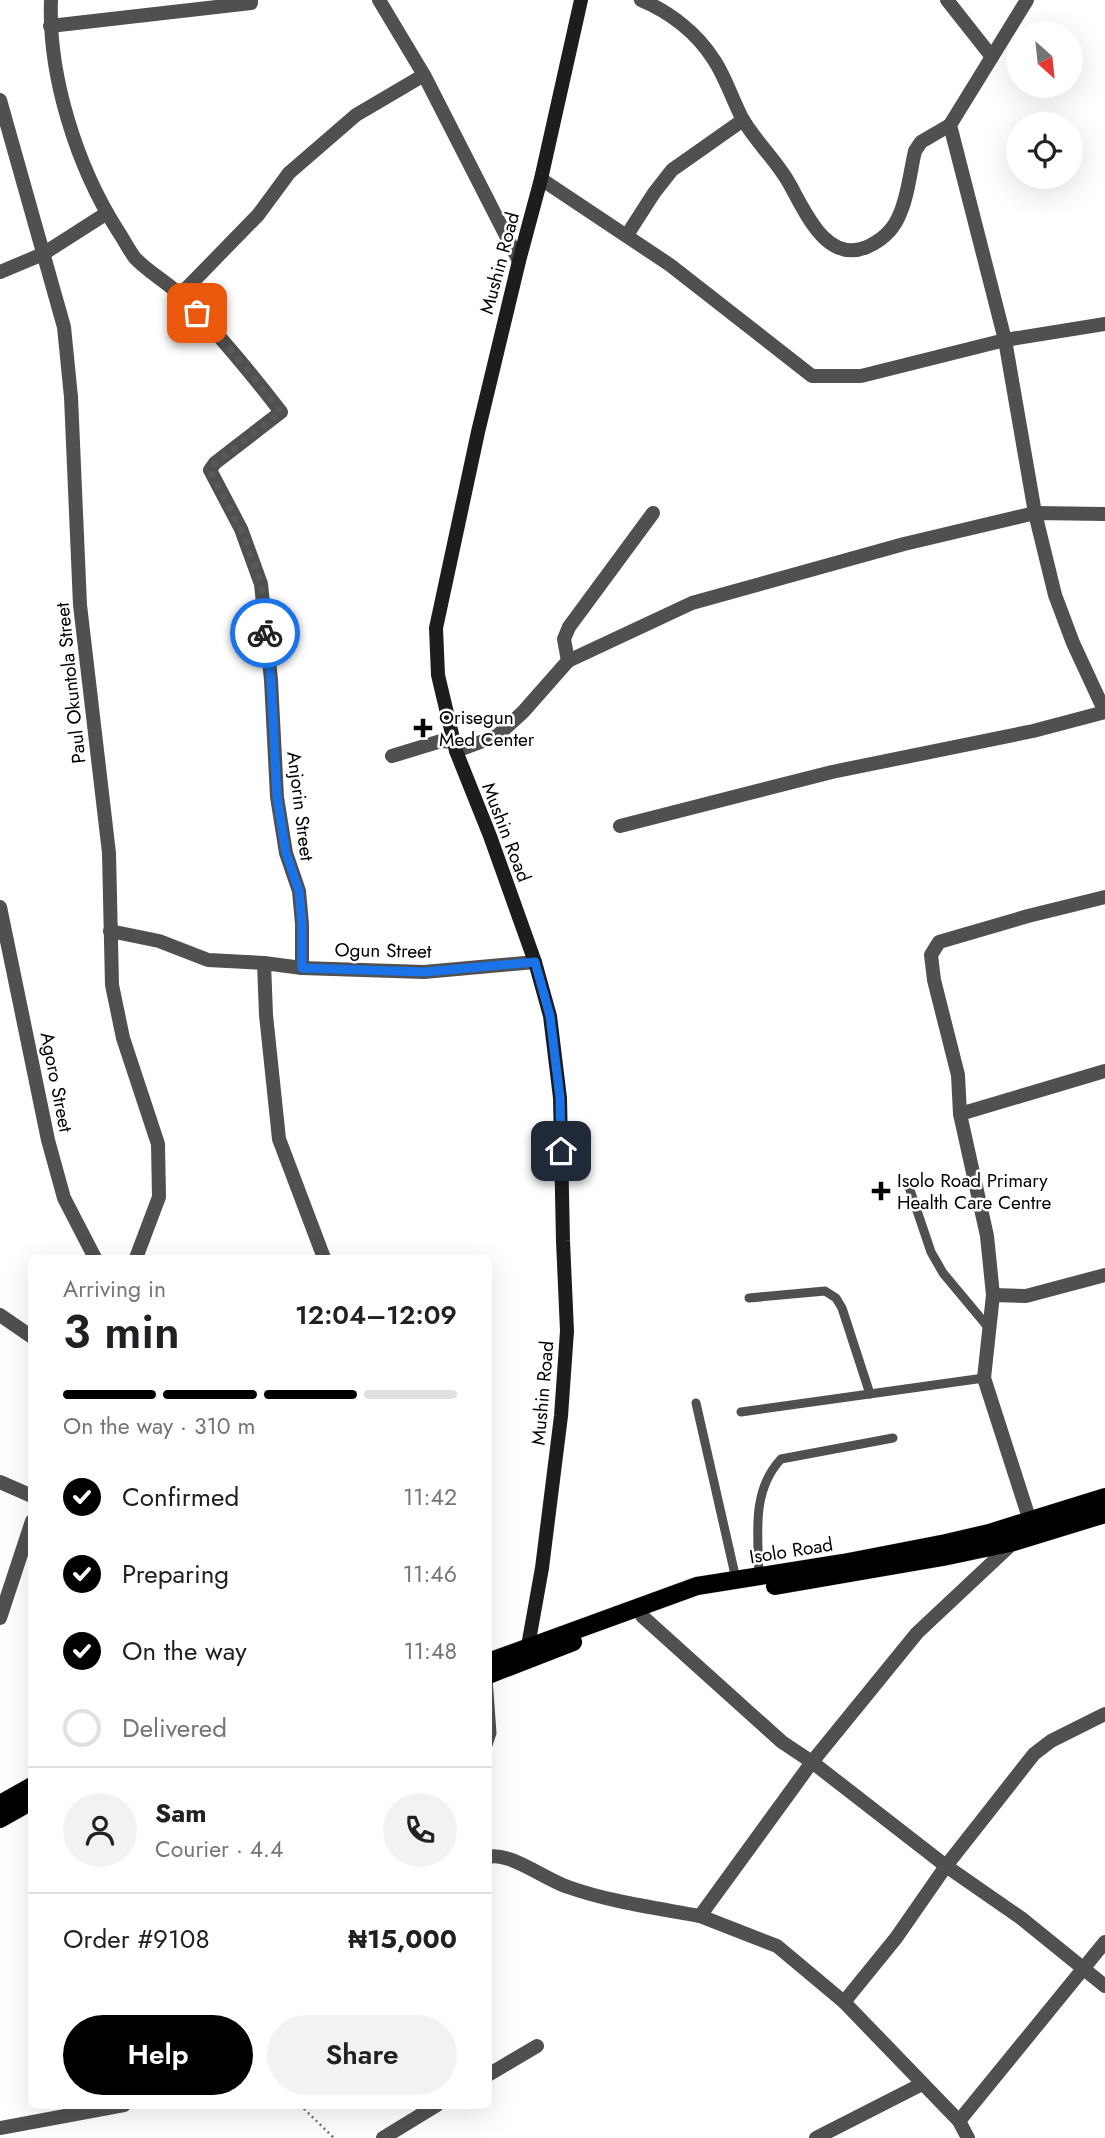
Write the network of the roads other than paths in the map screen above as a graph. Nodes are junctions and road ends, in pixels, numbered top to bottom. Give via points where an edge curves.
1 (51, 0) edge
2 (251, 0) edge
3 (379, 0) edge
4 (581, 0) edge
5 (640, 0) edge
6 (947, 0) edge
7 (1027, 0) edge
8 (50, 26) junction
9 (992, 57) junction
10 (424, 75) junction
11 (0, 100) edge
12 (743, 120) junction
13 (3, 121) edge
14 (950, 125) junction
15 (541, 179) junction
16 (107, 213) junction
17 (626, 235) junction
18 (43, 254) junction
19 (519, 261) junction
20 (0, 272) edge
21 (180, 295) junction
22 (1105, 324) edge
23 (1005, 340) junction
24 (653, 513) dead end
25 (1035, 513) junction
26 (1105, 514) edge
27 (568, 661) junction
28 (1105, 712) edge
29 (455, 747) junction
30 (391, 756) dead end
31 (620, 827) dead end
32 (1105, 897) edge
33 (0, 907) edge
34 (110, 931) junction
35 (535, 962) junction
36 (264, 963) junction
37 (302, 968) junction
38 (1105, 1071) edge
39 (960, 1114) junction
40 (907, 1181) dead end
41 (92, 1255) edge
42 (137, 1255) edge
43 (323, 1255) edge
44 (1105, 1275) edge
45 (993, 1295) junction
46 (749, 1298) dead end
47 (0, 1314) edge
48 (988, 1327) junction
49 (28, 1334) edge
50 (984, 1378) junction
51 (870, 1394) junction
52 (696, 1403) dead end
53 (741, 1412) dead end
54 (893, 1438) dead end
55 (0, 1482) edge
56 (28, 1494) edge
57 (1105, 1497) edge
58 (1105, 1514) edge
59 (1030, 1521) junction
60 (28, 1533) edge
61 (1014, 1542) junction
62 (17, 1565) junction
63 (28, 1570) edge
64 (759, 1576) junction
65 (736, 1579) junction
66 (642, 1616) junction
67 (0, 1618) edge
68 (528, 1646) junction
69 (492, 1665) edge
70 (492, 1666) edge
71 (1105, 1714) edge
72 (812, 1762) junction
73 (28, 1788) edge
74 (28, 1803) edge
75 (0, 1804) edge
76 (0, 1819) edge
77 (492, 1857) edge
78 (946, 1866) junction
79 (700, 1916) junction
80 (1105, 1942) edge
81 (1083, 1969) junction
82 (1105, 1986) edge
83 (844, 2002) junction
84 (537, 2046) dead end
85 (492, 2073) edge
86 (922, 2084) junction
87 (102, 2109) edge
88 (430, 2109) edge
89 (960, 2121) junction
90 (0, 2128) edge
91 (383, 2138) edge
92 (816, 2138) edge
93 (968, 2138) edge

1 - 8 street
2 - 8 street
3 - 10 street
4 - 15 main road, Mushin Road
5 - 12 street via 673,16 698,39 714,60
6 - 9 street
7 - 9 street
8 - 16 street via 72,138
9 - 14 street
10 - 19 street
10 - 21 street via 356,115 289,173 258,215
11 - 13 street, Paul Okuntola Street
12 - 14 street via 789,183 814,229 839,248 858,250 888,233 899,218 915,151 921,142
12 - 17 street via 672,170
13 - 18 street, Paul Okuntola Street
14 - 23 street
15 - 17 street
15 - 19 main road, Mushin Road
16 - 18 street
16 - 21 street via 135,258
17 - 23 street via 812,376 861,376
18 - 20 street
18 - 34 street, Paul Okuntola Street via 64,327 71,397 80,605 109,853
19 - 29 main road, Mushin Road via 436,628 438,675
21 - 37 street, Anjorin Street via 281,412 210,470 241,529 261,583 277,797 286,853 299,891
22 - 23 street
23 - 25 street
24 - 27 street via 569,627 564,639
25 - 26 street
25 - 27 street via 692,603
25 - 28 street via 1055,595
27 - 29 street via 497,736
28 - 31 street via 832,772
29 - 30 street via 441,741
29 - 35 main road, Mushin Road
32 - 39 street via 939,942 931,955 934,980 958,1075
33 - 41 street, Agoro Street via 48,1140 64,1198
34 - 36 street, Ogun Street via 159,941 208,960
34 - 42 street, Paul Okuntola Street via 111,985 123,1038 159,1144 159,1197
35 - 37 street, Ogun Street via 424,972
35 - 68 main road, Mushin Road via 550,1016 560,1098 567,1331 561,1416
36 - 37 street, Ogun Street
36 - 43 street via 279,1139
38 - 39 street
39 - 45 street via 987,1236
40 - 48 lane via 931,1252
44 - 45 street via 1026,1296
45 - 48 street
46 - 51 lane via 825,1291 836,1298
47 - 49 street
48 - 50 street
50 - 51 lane
50 - 59 street
51 - 53 lane
52 - 65 lane
54 - 64 lane via 781,1459 764,1483 758,1511
55 - 56 street
57 - 59 main road, Isolo Road
58 - 61 main road, Isolo Road
59 - 64 main road, Isolo Road via 934,1545
60 - 62 street
61 - 66 main road, Isolo Road via 878,1570 718,1594
61 - 72 street via 917,1633
62 - 63 street
62 - 67 street
64 - 65 main road, Isolo Road
65 - 68 main road, Isolo Road via 675,1593
66 - 70 main road, Isolo Road
66 - 72 street via 782,1742
68 - 69 main road, Isolo Road
71 - 78 street via 1034,1754
72 - 78 street
72 - 79 street
73 - 75 main road
74 - 76 main road
77 - 79 street via 502,1856 567,1887
78 - 81 street via 1021,1918
78 - 83 street
79 - 83 street via 777,1946
80 - 81 street
81 - 82 street
81 - 89 street
83 - 86 street
84 - 85 street
86 - 89 street
86 - 92 street
87 - 90 street
88 - 91 street
89 - 93 street

